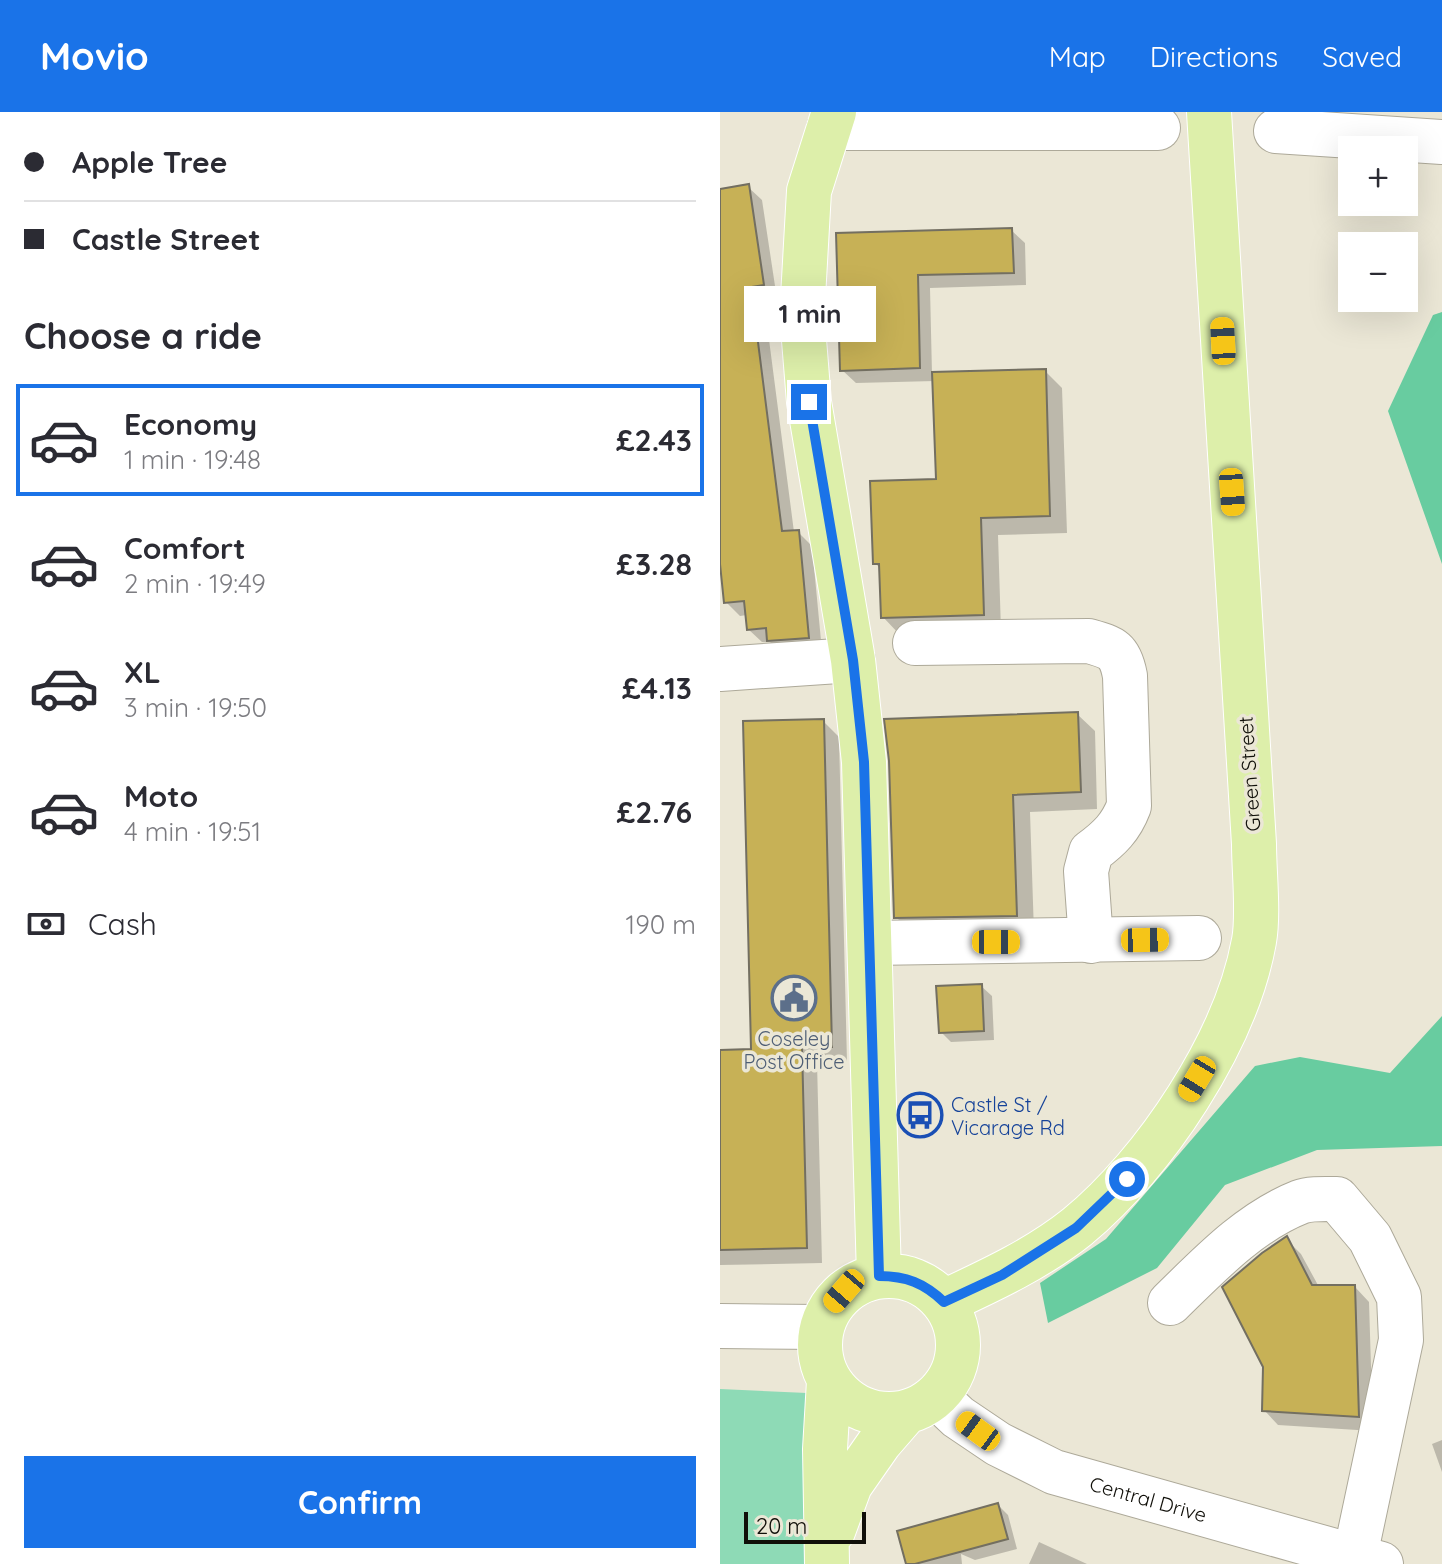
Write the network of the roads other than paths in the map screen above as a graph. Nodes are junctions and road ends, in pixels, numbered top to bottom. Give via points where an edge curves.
1 (1209, 112) edge
2 (832, 120) edge
3 (1158, 128) dead end
4 (1276, 131) dead end
5 (1338, 138) edge
6 (1442, 142) edge
7 (1418, 143) edge
8 (915, 643) dead end
9 (853, 660) junction
10 (720, 669) edge
11 (1199, 938) dead end
12 (1091, 941) junction
13 (871, 943) junction
14 (879, 1276) junction
15 (944, 1302) junction
16 (1170, 1303) dead end
17 (720, 1326) edge
18 (821, 1327) junction
19 (829, 1381) junction
20 (922, 1403) junction
21 (1286, 1550) edge
22 (827, 1556) edge
23 (1368, 1560) edge

1 - 15 main road, Green Street via 1254,844 1255,940 1230,1024 1165,1134 1127,1179 1076,1228 1002,1275
2 - 3 street
2 - 9 main road via 809,191 802,315 809,402
4 - 5 street
6 - 7 street
8 - 12 street via 1089,641 1110,647 1122,658 1129,806 1122,825 1091,852 1086,871
9 - 10 street
9 - 13 main road via 864,762
11 - 12 street
12 - 13 street
13 - 14 main road
14 - 15 main road via 914,1280
14 - 18 main road via 844,1291
15 - 20 main road via 955,1321 956,1365
16 - 23 street via 1262,1223 1302,1201 1337,1199 1370,1238 1399,1297 1401,1340
17 - 18 street
18 - 19 main road via 821,1363
19 - 20 main road via 851,1404 871,1412 890,1415
19 - 22 main road
20 - 21 street, Central Drive via 940,1400 998,1444 1054,1472
20 - 22 main road via 880,1442 850,1485
21 - 23 street, Central Drive

